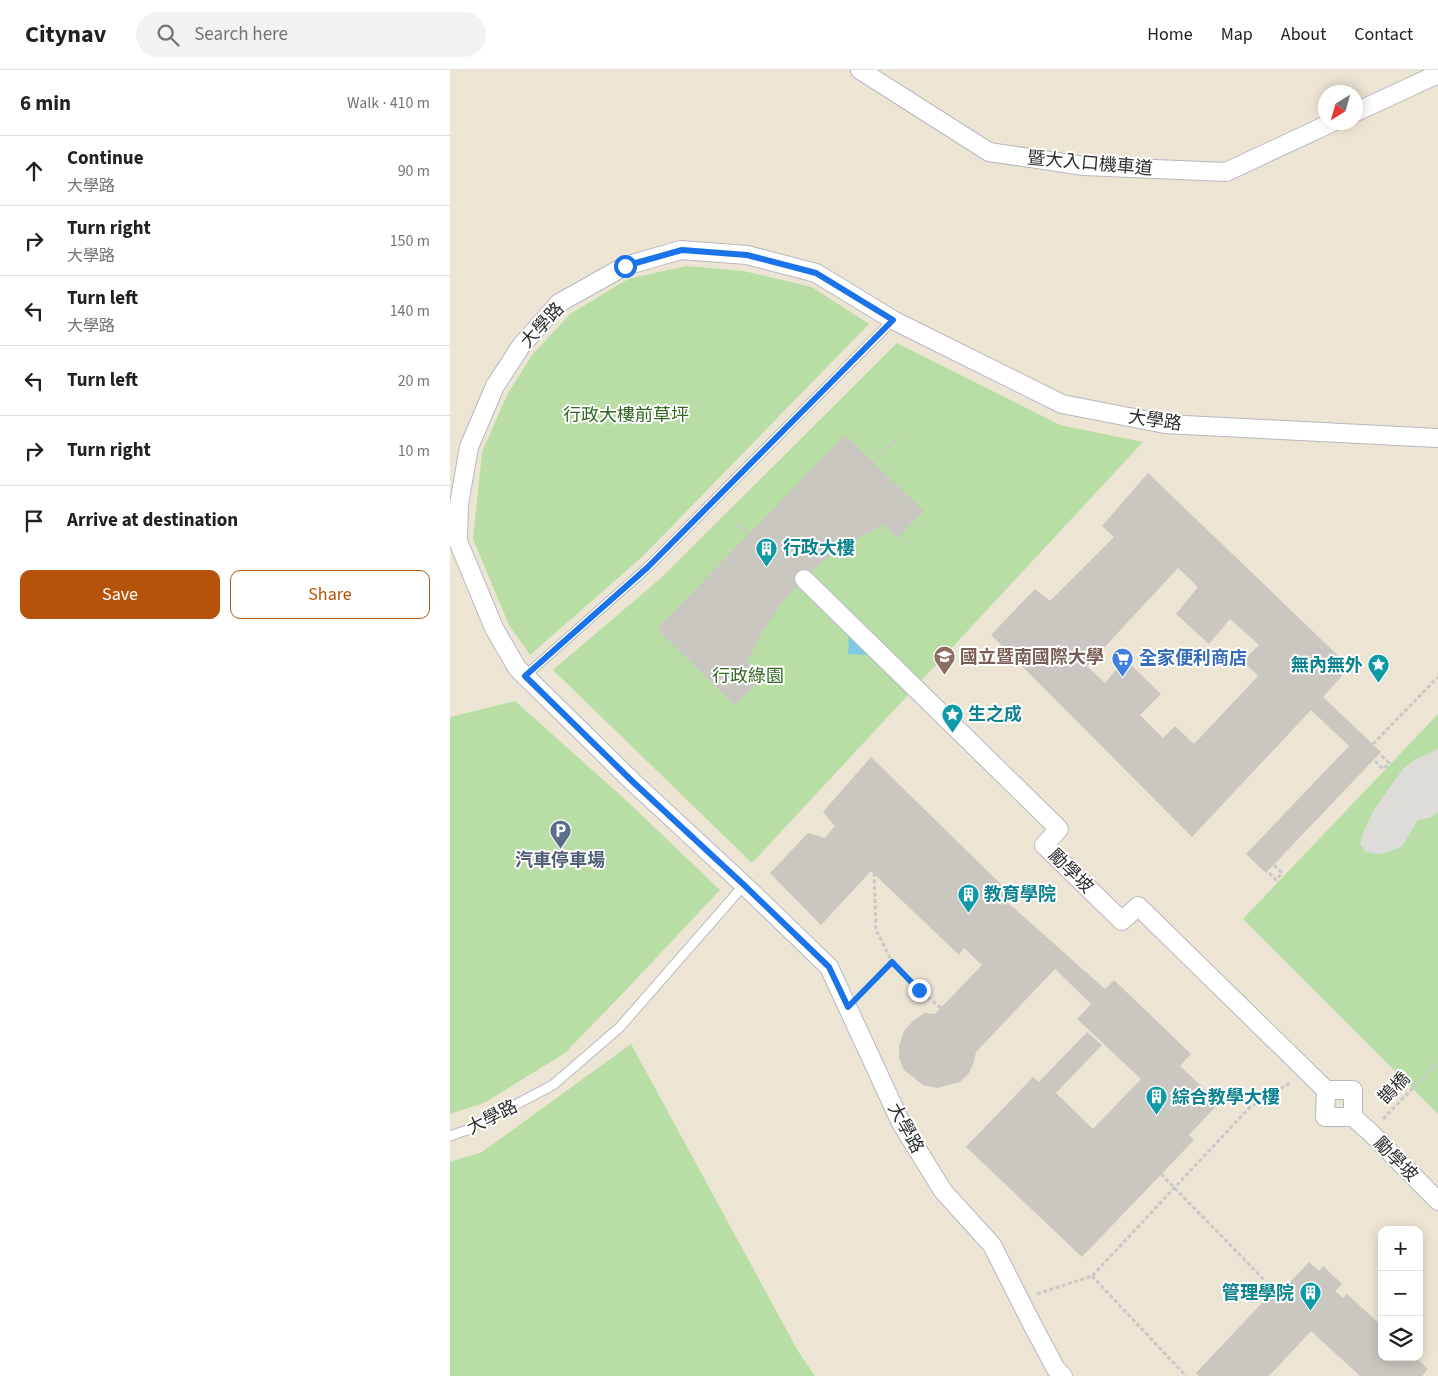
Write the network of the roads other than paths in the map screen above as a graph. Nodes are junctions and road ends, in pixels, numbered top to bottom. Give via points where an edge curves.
1 (860, 70) edge
2 (1438, 74) edge
3 (1363, 109) edge
4 (1318, 129) edge
5 (893, 320) junction
6 (1438, 438) edge
7 (804, 579) dead end
8 (525, 676) junction
9 (744, 885) junction
10 (1326, 1090) junction
11 (1353, 1117) junction
12 (450, 1136) edge
13 (1438, 1201) edge
14 (1063, 1376) edge

1 - 4 street, 暨大入口機車道 via 989,152 1084,166 1226,172
2 - 3 street
5 - 6 street, 大學路 via 1062,404 1164,424
5 - 8 lane via 648,567
5 - 8 street, 大學路 via 816,273 747,255 682,250 625,266 559,303 521,346 495,386 469,447 459,504 458,541 494,628
7 - 10 street, 勵學坡 via 1059,829 1044,845 1122,921 1138,906
8 - 9 street, 大學路
9 - 12 lane, 大學路 via 620,1027 553,1085
9 - 14 street, 大學路 via 829,967 901,1123 943,1191 992,1245 1056,1369
10 - 11 street via 1326,1117
10 - 11 street via 1353,1090
11 - 13 street, 勵學坡

